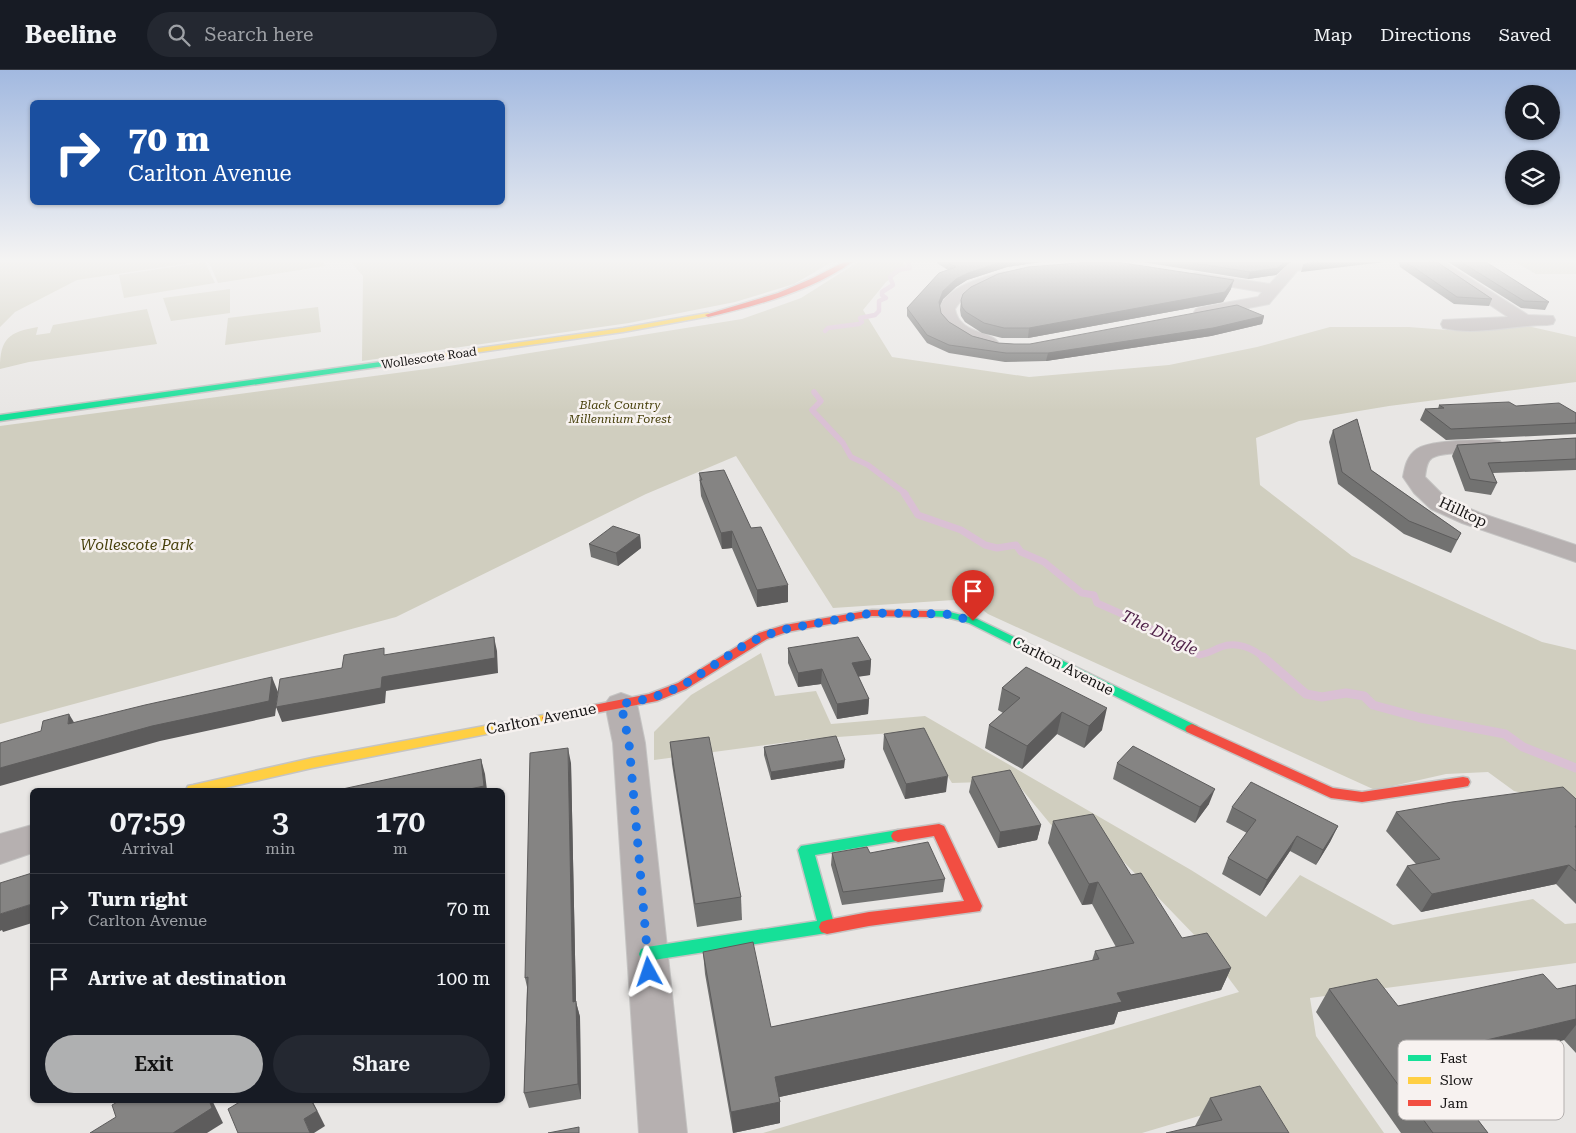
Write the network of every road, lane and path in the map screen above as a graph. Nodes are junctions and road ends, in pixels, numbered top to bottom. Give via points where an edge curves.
1 (719, 312) edge
2 (948, 312) edge
3 (1206, 312) edge
4 (1510, 312) edge
5 (1188, 315) edge
6 (1522, 319) junction
7 (1548, 320) dead end
8 (1449, 324) dead end
9 (1005, 345) edge
10 (0, 418) edge
11 (1518, 445) edge
12 (1576, 554) edge
13 (621, 704) junction
14 (1464, 782) dead end
15 (202, 788) edge
16 (30, 840) edge
17 (0, 849) edge
18 (827, 926) junction
19 (647, 954) junction
20 (662, 1133) edge

1 - 10 street, Wollescote Road via 613,331
2 - 9 street via 954,325 966,334
3 - 5 street
4 - 6 street
6 - 7 street
6 - 8 street via 1464,326
11 - 12 street, Hilltop via 1450,448 1425,453 1417,462 1414,477 1439,504 1470,518
13 - 14 street, Carlton Avenue via 652,698 682,686 743,646 786,629 872,613 946,614 973,621 1167,718 1331,793 1362,797
13 - 15 street, Carlton Avenue via 312,763
13 - 19 street via 629,743
16 - 17 street
18 - 18 street via 806,850 940,830 974,906
18 - 19 street
19 - 20 street

